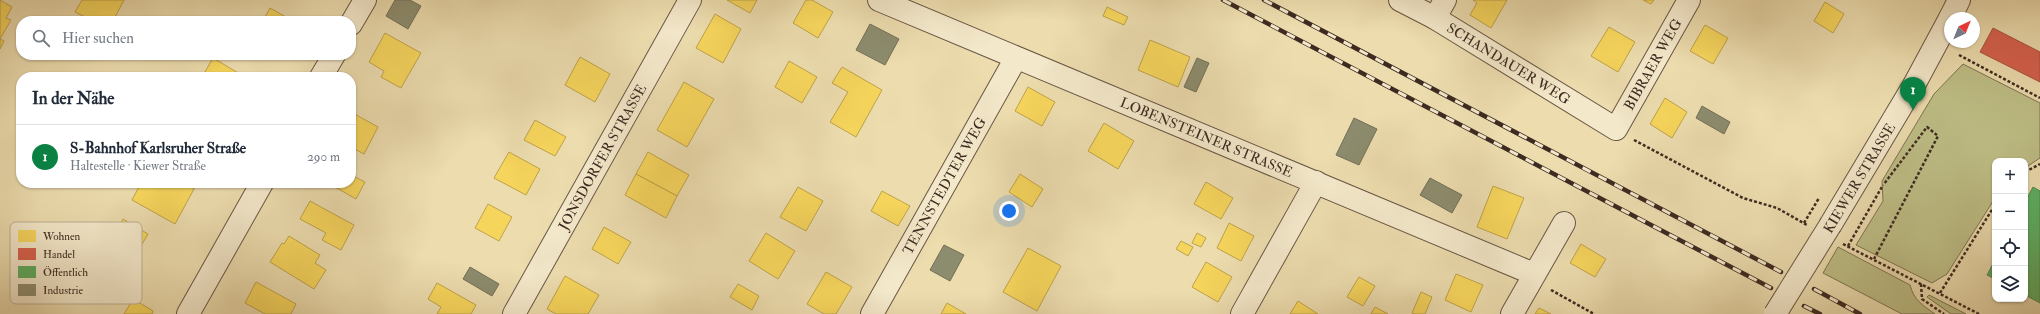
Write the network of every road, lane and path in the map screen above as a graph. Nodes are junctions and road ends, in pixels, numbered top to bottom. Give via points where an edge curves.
1 (365, 0) edge
2 (690, 0) edge
3 (879, 0) edge
4 (1400, 0) edge
5 (1688, 0) edge
6 (1959, 0) edge
7 (1440, 9) edge
8 (1953, 12) edge
9 (356, 16) edge
10 (1944, 29) edge
11 (1959, 56) dead end
12 (1016, 58) junction
13 (331, 60) edge
14 (324, 72) edge
15 (2040, 98) edge
16 (1616, 129) junction
17 (2040, 164) edge
18 (2028, 170) edge
19 (1882, 181) dead end
20 (1316, 182) junction
21 (1884, 184) junction
22 (259, 188) edge
23 (1992, 210) edge
24 (1810, 213) dead end
25 (1564, 223) dead end
26 (1804, 223) junction
27 (1809, 226) dead end
28 (1841, 243) dead end
29 (1848, 246) junction
30 (1874, 260) junction
31 (1533, 276) junction
32 (1921, 284) junction
33 (1940, 293) junction
34 (188, 314) edge
35 (514, 314) edge
36 (872, 314) edge
37 (1242, 314) edge
38 (1512, 314) edge
39 (1594, 314) edge
40 (1775, 314) edge
41 (1944, 314) edge
42 (1979, 314) edge

1 - 9 street
2 - 35 street, JONSDORFER STRASSE
3 - 12 street, LOBENSTEINER STRASSE
4 - 7 street, SCHANDAUER WEG
5 - 16 street, BIBRAER WEG
6 - 8 street, KIEWER STRASSE
7 - 16 street, SCHANDAUER WEG
10 - 40 street, KIEWER STRASSE, bridge via 1914,85
11 - 15 path
12 - 20 street, LOBENSTEINER STRASSE
12 - 36 street, TENNSTEDTER WEG
13 - 14 street
16 - 26 path via 1743,198 1777,208
17 - 18 path
19 - 21 path
20 - 31 street, LOBENSTEINER STRASSE
20 - 37 street
21 - 29 path
21 - 30 path via 1927,127 1938,136
22 - 34 street
23 - 33 path
24 - 26 path
25 - 31 street
26 - 27 path
28 - 29 path
29 - 30 path
30 - 32 path
31 - 38 street
31 - 39 path
32 - 33 path
32 - 41 path via 1922,299
33 - 42 path

